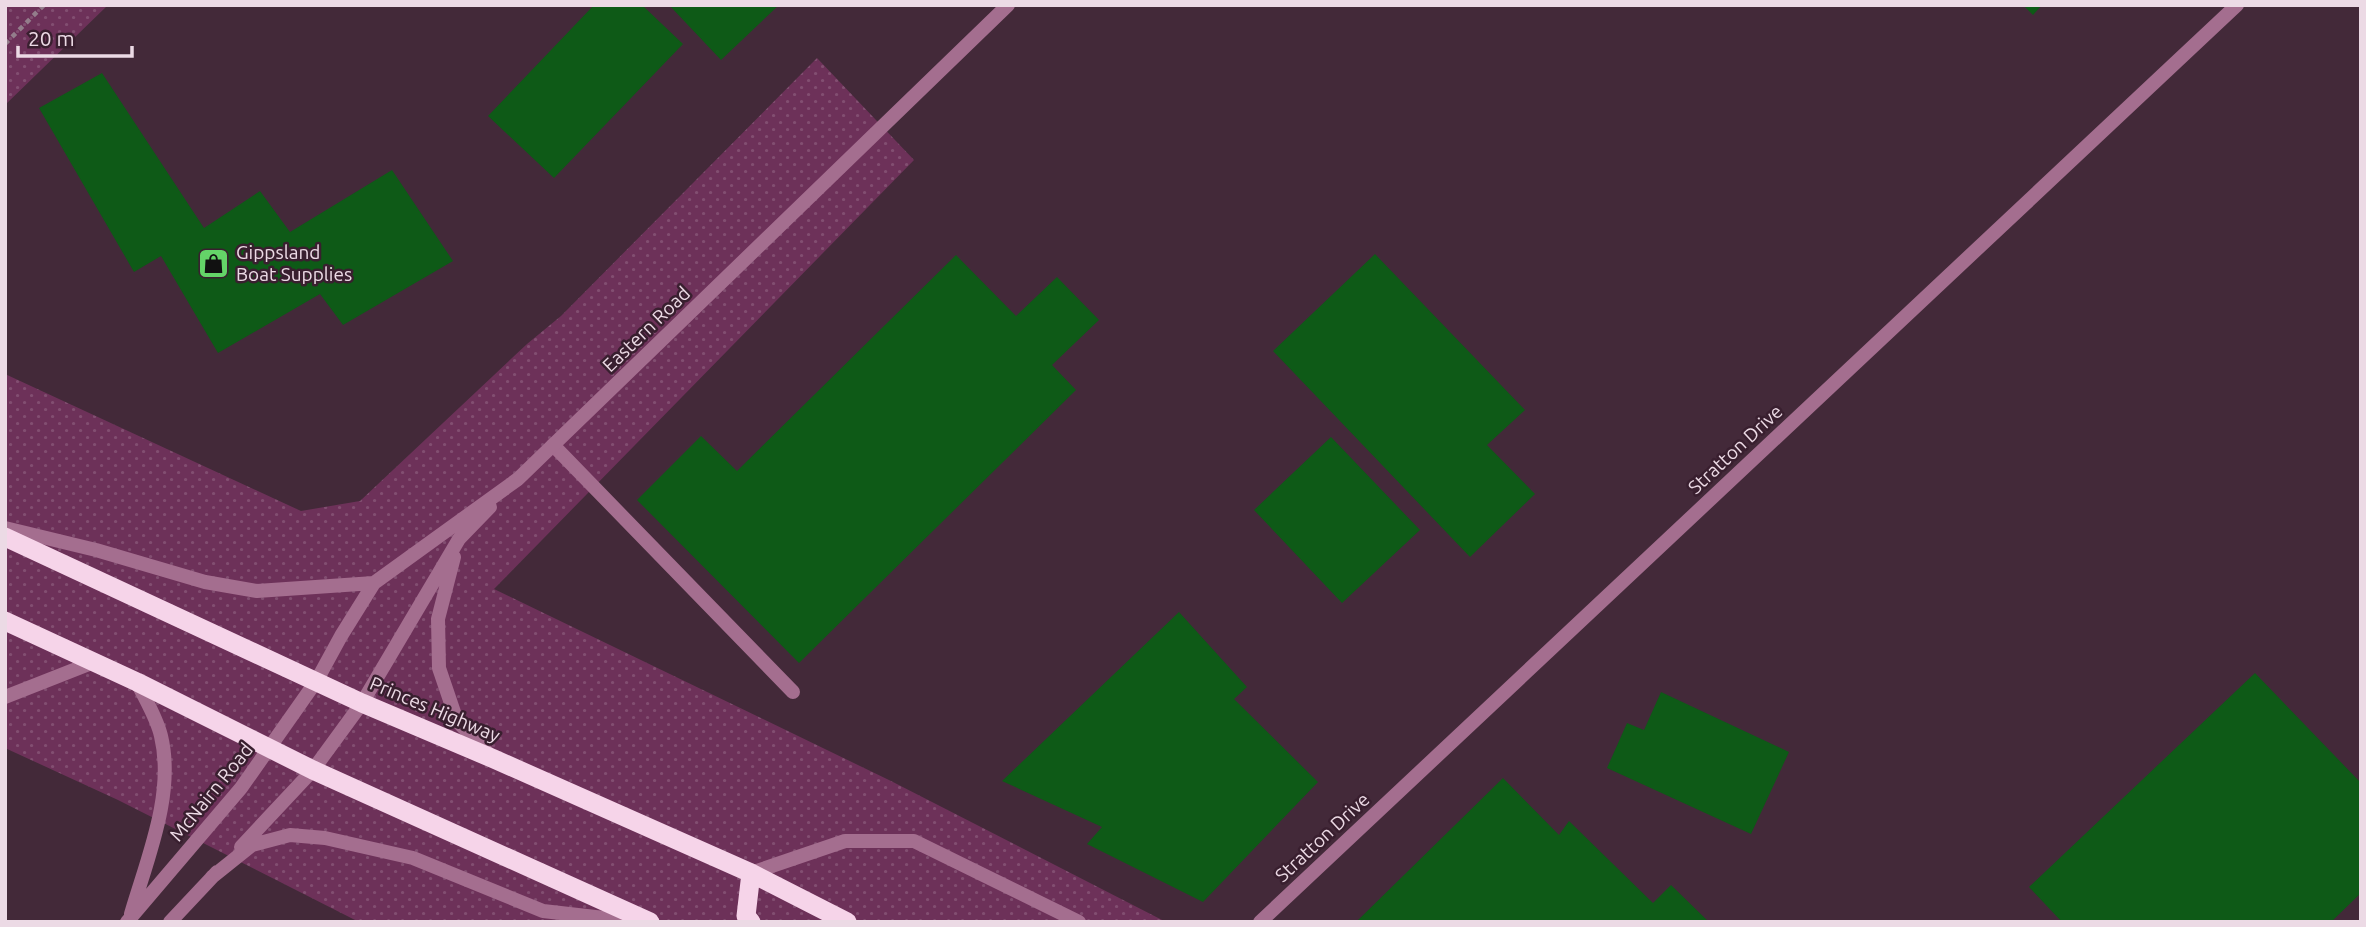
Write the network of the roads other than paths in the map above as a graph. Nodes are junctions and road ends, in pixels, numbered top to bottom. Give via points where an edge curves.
1 (1009, 5) edge
2 (2237, 5) edge
3 (553, 445) junction
4 (518, 479) junction
5 (5, 528) edge
6 (5, 537) edge
7 (459, 539) junction
8 (374, 583) junction
9 (5, 621) edge
10 (94, 662) junction
11 (317, 680) junction
12 (137, 682) junction
13 (793, 692) dead end
14 (5, 697) edge
15 (362, 703) junction
16 (270, 748) junction
17 (494, 759) junction
18 (313, 770) junction
19 (751, 873) junction
20 (212, 877) junction
21 (128, 920) edge
22 (170, 922) edge
23 (639, 922) edge
24 (650, 922) edge
25 (751, 922) edge
26 (847, 922) edge
27 (1079, 922) edge
28 (1260, 922) edge

1 - 3 street, Eastern Road
2 - 28 street, Stratton Drive
3 - 4 street, Eastern Road
3 - 13 street
4 - 7 street
4 - 8 street, Eastern Road
5 - 8 street via 205,582 257,591
6 - 11 highway, Princes Highway
7 - 15 street
7 - 17 street via 438,619 439,668 457,721
8 - 11 street, Eastern Road
9 - 10 highway
10 - 12 highway
10 - 14 street
11 - 15 highway, Princes Highway
11 - 16 street, McNairn Road
12 - 16 highway
12 - 21 street via 161,734 166,767 164,796
15 - 17 highway, Princes Highway
15 - 18 street
16 - 18 highway
16 - 21 street, McNairn Road
17 - 19 highway, Princes Highway
18 - 20 street
18 - 24 highway
19 - 25 highway via 746,915
19 - 26 highway, Princes Highway
19 - 27 street via 845,841 914,841
20 - 22 street
20 - 23 street via 252,845 290,835 325,838 413,858 543,911

